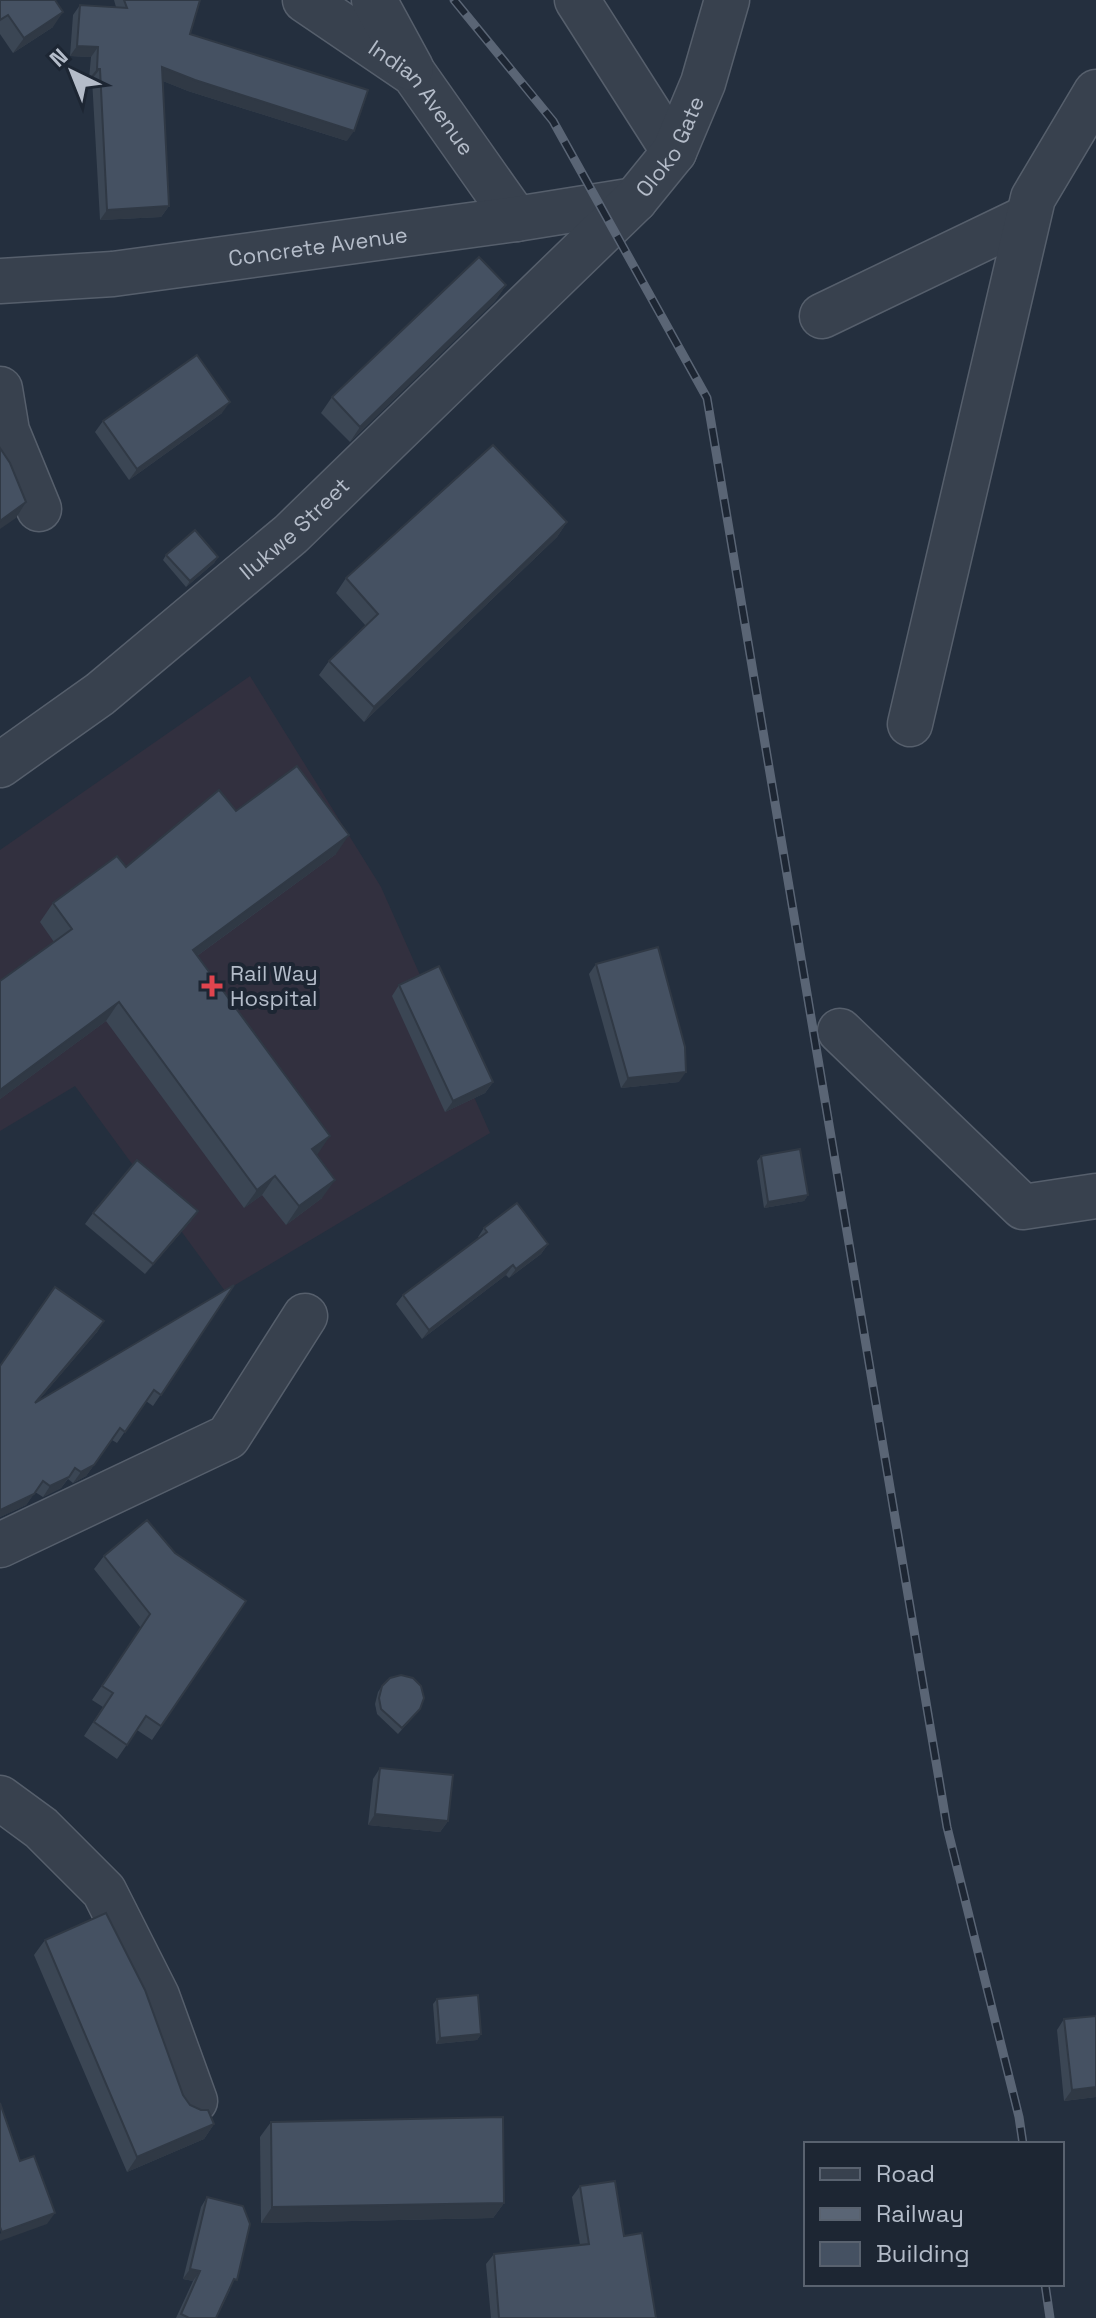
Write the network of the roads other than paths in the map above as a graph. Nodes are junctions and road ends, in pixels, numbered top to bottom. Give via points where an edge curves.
1 (305, 0) edge
2 (374, 0) edge
3 (577, 0) edge
4 (727, 0) edge
5 (414, 74) junction
6 (1096, 92) edge
7 (674, 152) junction
8 (635, 200) junction
9 (1028, 217) junction
10 (516, 219) junction
11 (567, 268) joint
12 (0, 281) edge
13 (822, 316) dead end
14 (0, 389) edge
15 (39, 509) dead end
16 (910, 724) dead end
17 (0, 765) edge
18 (840, 1031) dead end
19 (1096, 1196) edge
20 (305, 1316) dead end
21 (0, 1545) edge
22 (0, 1798) edge
23 (195, 2101) dead end

1 - 5 street, Indian Avenue
2 - 5 street
3 - 7 street
4 - 7 street, Oloko Gate via 703,83
5 - 10 street, Indian Avenue
6 - 9 street via 1033,198
7 - 8 street, Oloko Gate
8 - 10 street, Concrete Avenue
8 - 11 street, Oloko Gate
9 - 13 street
9 - 16 street
10 - 12 street, Concrete Avenue via 113,274
11 - 17 street, Ilukwe Street via 291,534 100,694
14 - 15 street via 7,431
18 - 19 street via 1023,1207
20 - 21 street via 228,1437
22 - 23 street via 41,1828 104,1891 157,1996

